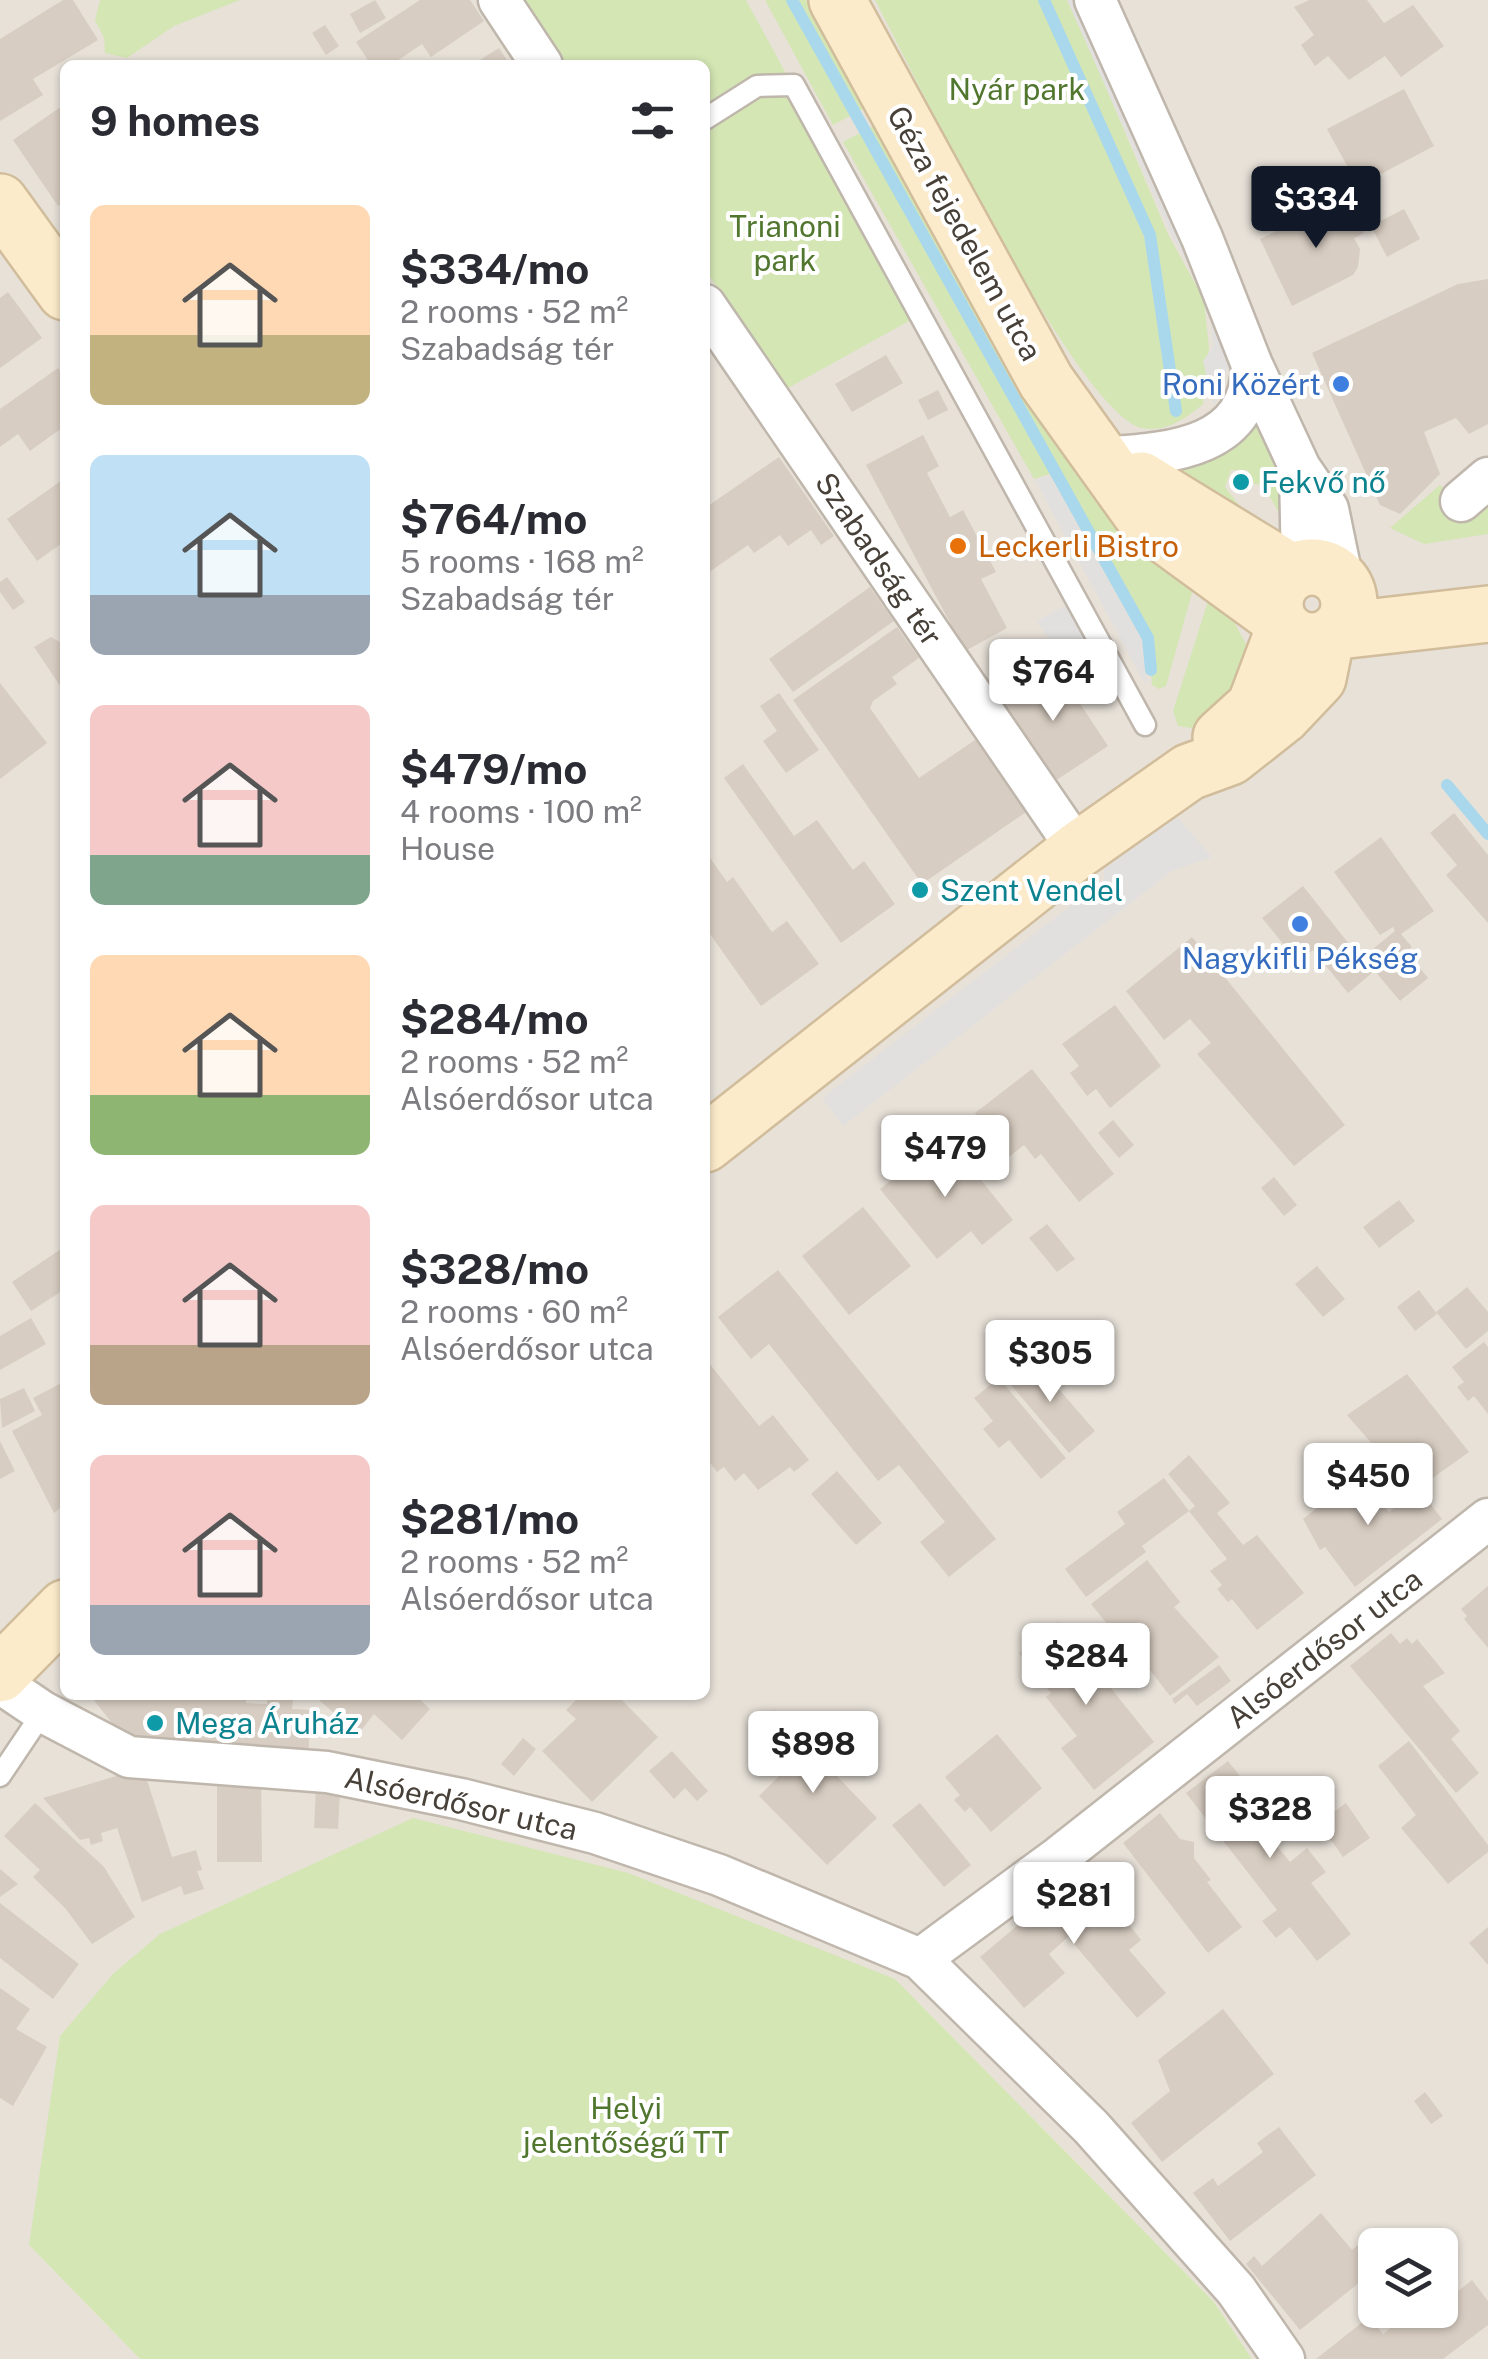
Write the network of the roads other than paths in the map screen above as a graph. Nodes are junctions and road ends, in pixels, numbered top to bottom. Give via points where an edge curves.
1 (499, 0) edge
2 (837, 0) edge
3 (1095, 0) edge
4 (539, 60) edge
5 (710, 115) edge
6 (0, 202) edge
7 (60, 285) edge
8 (710, 312) edge
9 (1252, 365) junction
10 (1103, 458) junction
11 (1488, 583) edge
12 (1309, 605) junction
13 (1488, 614) edge
14 (1146, 725) dead end
15 (1078, 850) junction
16 (710, 1140) edge
17 (1488, 1519) edge
18 (60, 1613) edge
19 (0, 1674) edge
20 (0, 1683) edge
21 (43, 1712) junction
22 (0, 1776) edge
23 (920, 1959) junction
24 (1284, 2359) edge

1 - 4 street
2 - 10 main road, Géza fejedelem utca via 1046,381
3 - 9 street
5 - 14 lane via 756,86 794,86
6 - 7 main road
8 - 15 street, Szabadság tér
9 - 10 street via 1252,393 1229,427 1160,454
9 - 12 street via 1300,468 1328,509
10 - 12 main road, Géza fejedelem utca via 1147,522
11 - 12 main road via 1416,586
12 - 13 main road
12 - 15 main road via 1318,678 1294,704 1230,757 1189,772
15 - 16 main road
17 - 23 street, Alsóerdősor utca
18 - 19 main road
20 - 21 street, Alsóerdősor utca
21 - 22 lane
21 - 23 street, Alsóerdősor utca via 129,1757 327,1772 596,1833 737,1882
23 - 24 street, Alsóerdősor utca via 1091,2127 1236,2290

